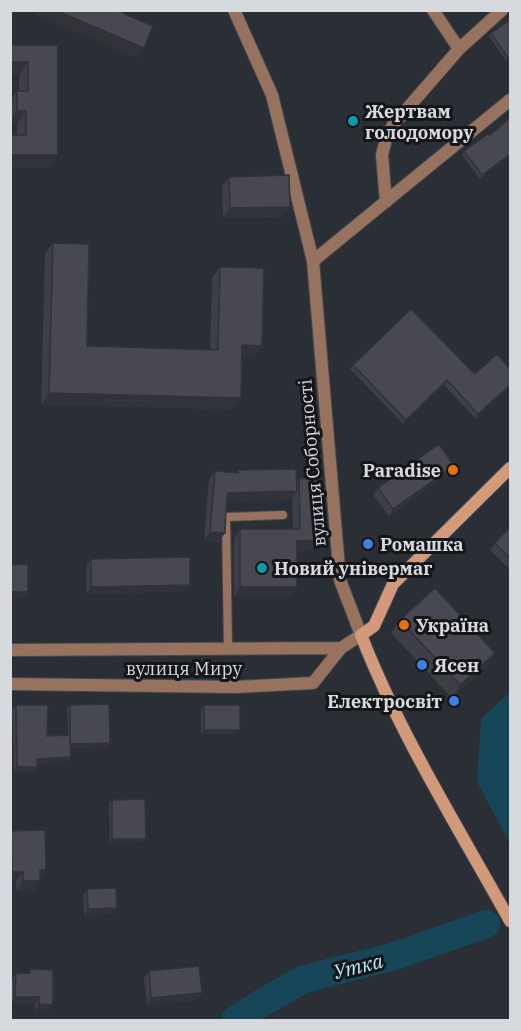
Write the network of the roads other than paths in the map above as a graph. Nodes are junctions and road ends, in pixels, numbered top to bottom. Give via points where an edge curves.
1 (234, 10) edge
2 (433, 10) edge
3 (502, 10) edge
4 (459, 49) junction
5 (510, 100) edge
6 (386, 202) junction
7 (313, 261) junction
8 (510, 468) edge
9 (283, 515) dead end
10 (361, 635) junction
11 (340, 648) junction
12 (228, 649) junction
13 (10, 650) edge
14 (10, 684) edge
15 (510, 921) edge

1 - 7 street, вулиця Соборності via 272,95
2 - 4 street
3 - 4 street
4 - 6 street via 393,125 386,139 382,155
5 - 6 street
6 - 7 street
7 - 10 street, вулиця Соборності via 340,580
8 - 10 main road, вулиця Миру via 393,584 374,626
9 - 12 lane via 226,517
10 - 11 street, вулиця Миру
10 - 15 main road, вулиця Соборності via 376,674 418,756
11 - 12 street, вулиця Миру
11 - 14 street, вулиця Миру via 313,683 235,687
12 - 13 street, вулиця Миру

